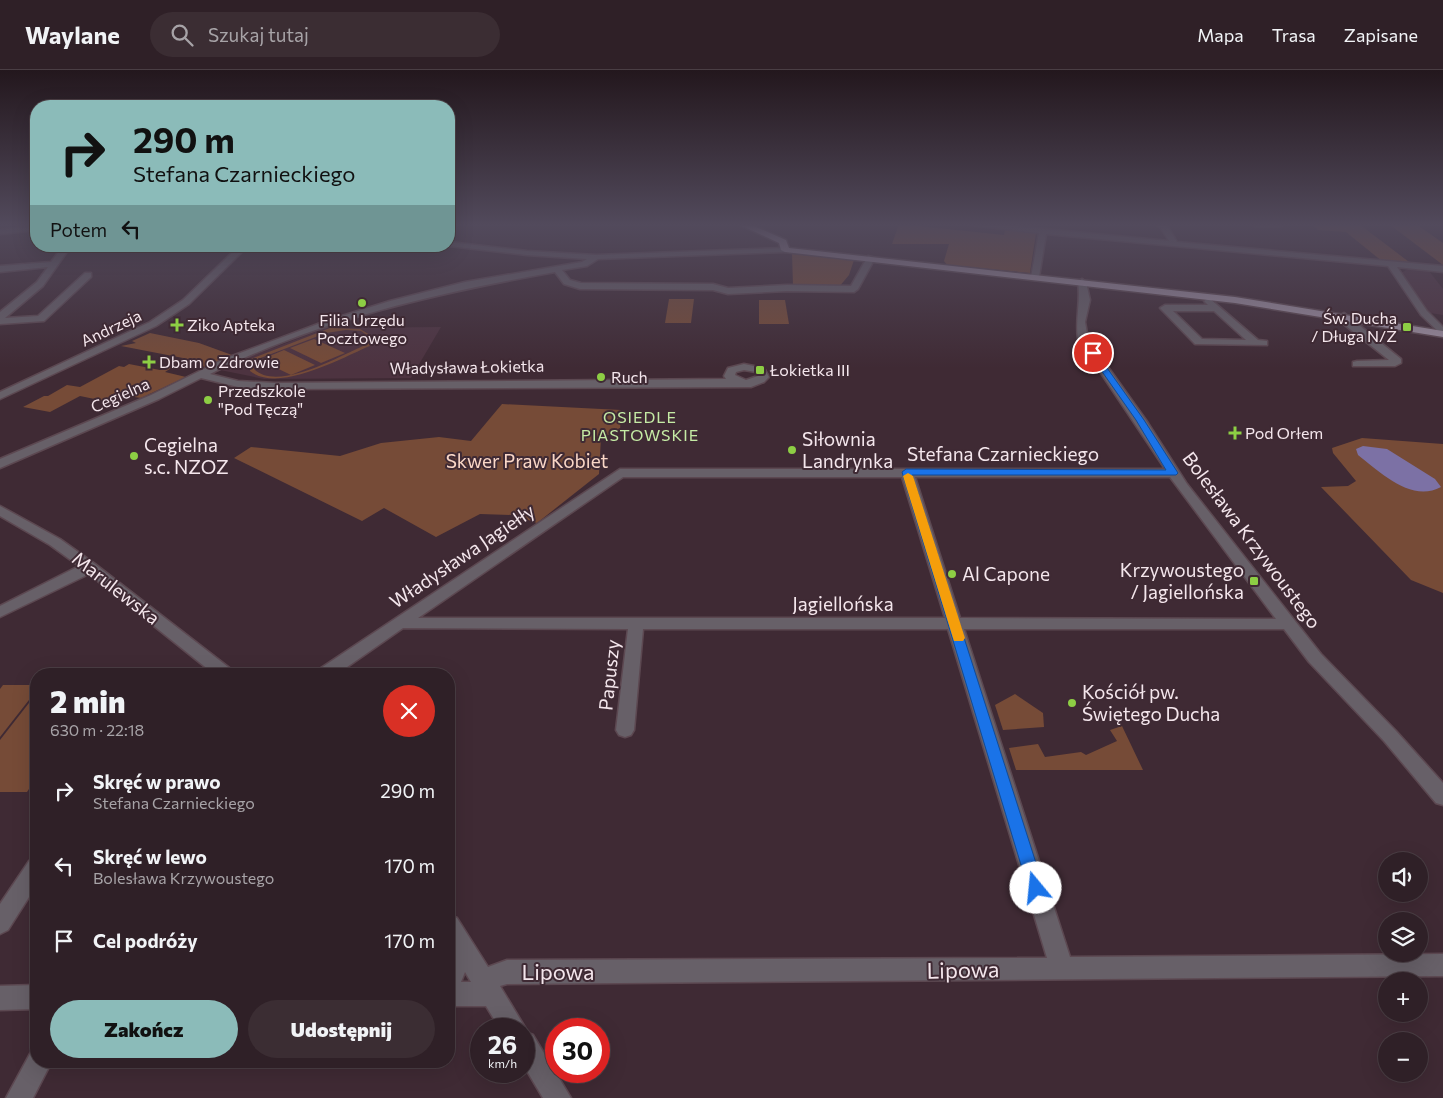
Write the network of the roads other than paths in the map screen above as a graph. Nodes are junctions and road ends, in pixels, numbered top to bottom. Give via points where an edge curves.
1 (50, 272) edge
2 (217, 272) edge
3 (541, 272) edge
4 (559, 272) edge
5 (864, 272) edge
6 (992, 272) edge
7 (1036, 272) edge
8 (1396, 272) edge
9 (88, 275) dead end
10 (1035, 277) junction
11 (1082, 282) junction
12 (1207, 296) junction
13 (1216, 308) junction
14 (1344, 316) junction
15 (0, 317) edge
16 (0, 321) edge
17 (1443, 333) edge
18 (1357, 364) dead end
19 (200, 375) junction
20 (735, 382) dead end
21 (0, 396) edge
22 (0, 464) edge
23 (624, 472) joint
24 (906, 472) junction
25 (1173, 473) junction
26 (0, 510) edge
27 (90, 567) junction
28 (0, 612) edge
29 (400, 623) junction
30 (636, 624) junction
31 (954, 624) junction
32 (1287, 624) junction
33 (218, 668) edge
34 (333, 668) edge
35 (625, 730) dead end
36 (1443, 797) edge
37 (30, 877) edge
38 (0, 923) edge
39 (455, 935) edge
40 (463, 947) junction
41 (1443, 965) edge
42 (455, 968) edge
43 (1062, 969) junction
44 (488, 987) junction
45 (455, 993) edge
46 (30, 997) edge
47 (0, 998) edge
48 (507, 1018) edge
49 (535, 1061) edge
50 (36, 1068) edge
51 (20, 1098) edge
52 (558, 1098) edge

1 - 15 street
2 - 21 street, Andrzeja via 186,302 154,324
3 - 19 street, Cegielna via 465,286 355,314 241,356
4 - 5 street via 566,282 580,286 712,287 728,291 854,288
6 - 10 main road
7 - 10 street
8 - 17 street via 1424,313
9 - 16 street via 41,319
10 - 11 main road
11 - 12 main road
11 - 25 street, Bolesława Krzywoustego via 1085,300 1080,322 1083,339
12 - 13 street
12 - 14 main road
13 - 13 street via 1165,308 1199,342 1259,343
14 - 17 main road
14 - 18 street via 1344,320 1397,361
19 - 20 street, Władysława Łokietka via 238,384 275,386
19 - 22 street, Cegielna
23 - 24 street, Stefana Czarnieckiego
23 - 29 street, Władysława Jagiełły
24 - 25 street, Stefana Czarnieckiego
24 - 31 street
25 - 32 street, Bolesława Krzywoustego
26 - 27 street, Marulewska
27 - 28 street
27 - 33 street, Marulewska
29 - 30 street, Jagiellońska
29 - 34 street, Władysława Jagiełły
30 - 31 street, Jagiellońska
30 - 35 street, Papuszy
31 - 32 street, Jagiellońska
31 - 43 street
32 - 36 street, Bolesława Krzywoustego
37 - 38 street
39 - 40 street
40 - 42 street
40 - 44 street
41 - 43 street, Lipowa
43 - 44 street, Lipowa via 507,972
44 - 45 street, Lipowa
44 - 48 street
46 - 47 street
49 - 52 street
50 - 51 street

